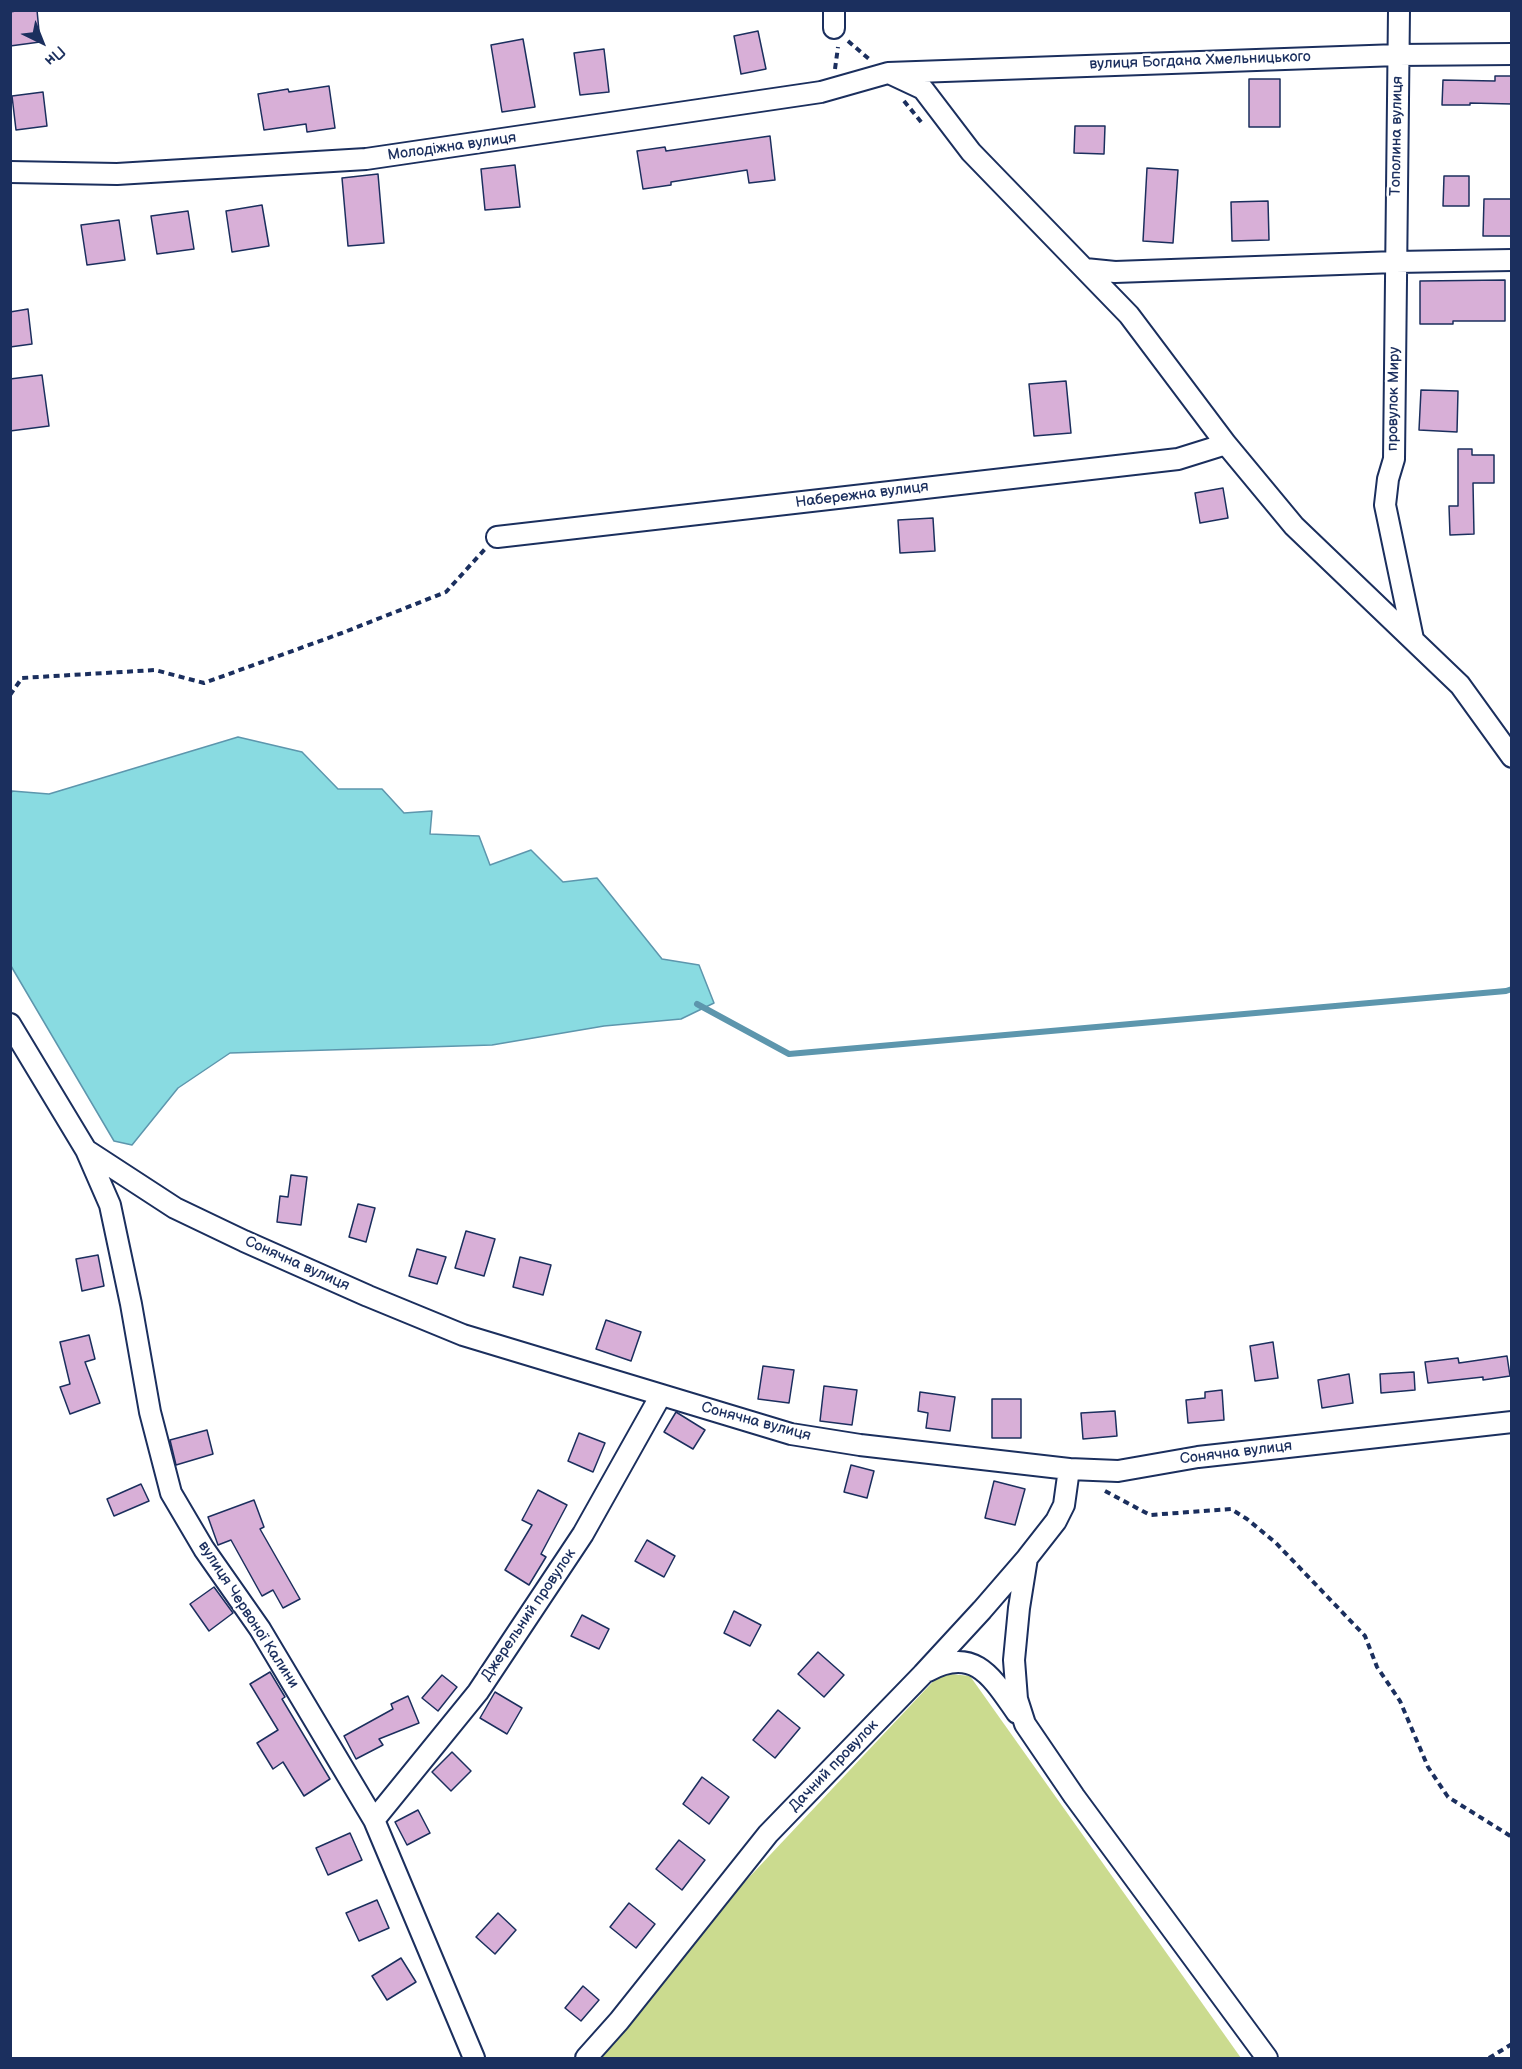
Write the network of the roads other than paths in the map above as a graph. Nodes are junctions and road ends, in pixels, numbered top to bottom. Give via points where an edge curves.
1 (1399, 10) edge
2 (1512, 54) edge
3 (1398, 55) junction
4 (888, 73) junction
5 (10, 172) edge
6 (1512, 260) edge
7 (1396, 262) junction
8 (1085, 269) junction
9 (1226, 444) junction
10 (496, 537) road end
11 (1413, 639) junction
12 (1512, 757) edge
13 (10, 1024) edge
14 (86, 1150) junction
15 (661, 1395) junction
16 (1512, 1422) edge
17 (1069, 1469) junction
18 (1027, 1558) junction
19 (923, 1674) junction
20 (1025, 1724) junction
21 (374, 1820) junction
22 (474, 2058) edge
23 (586, 2058) edge
24 (1267, 2058) edge

1 - 3 street, Тополина вулиця
2 - 3 street, вулиця Богдана Хмельницького
3 - 4 street, вулиця Богдана Хмельницького
3 - 7 street, Тополина вулиця
4 - 5 street, Молодіжна вулиця via 821,92 366,159 117,174
4 - 8 street via 923,89 970,152
6 - 7 street
7 - 8 street via 1115,272
7 - 11 street, провулок Миру via 1394,459 1385,505
8 - 9 street via 1129,315
9 - 10 street, Набережна вулиця via 1178,459
9 - 11 street via 1294,526
11 - 12 street via 1460,685
13 - 14 street, вулиця Червоної Калини
14 - 15 street, Сонячна вулиця via 175,1208 368,1296 463,1335
14 - 21 street, вулиця Червоної Калини via 110,1205 150,1412 171,1493 204,1549 260,1629
15 - 17 street, Сонячна вулиця via 791,1434
15 - 21 street, Джерельний провулок via 583,1534 478,1692
16 - 17 street, Сонячна вулиця via 1198,1456 1118,1471
17 - 18 street, Дачний провулок via 1064,1505
18 - 19 street, Дачний провулок
18 - 20 street via 1014,1660 1017,1699
19 - 20 street via 941,1664 959,1661 977,1665 991,1677
19 - 23 street, Дачний провулок via 768,1834
20 - 24 street
21 - 22 street, вулиця Червоної Калини

